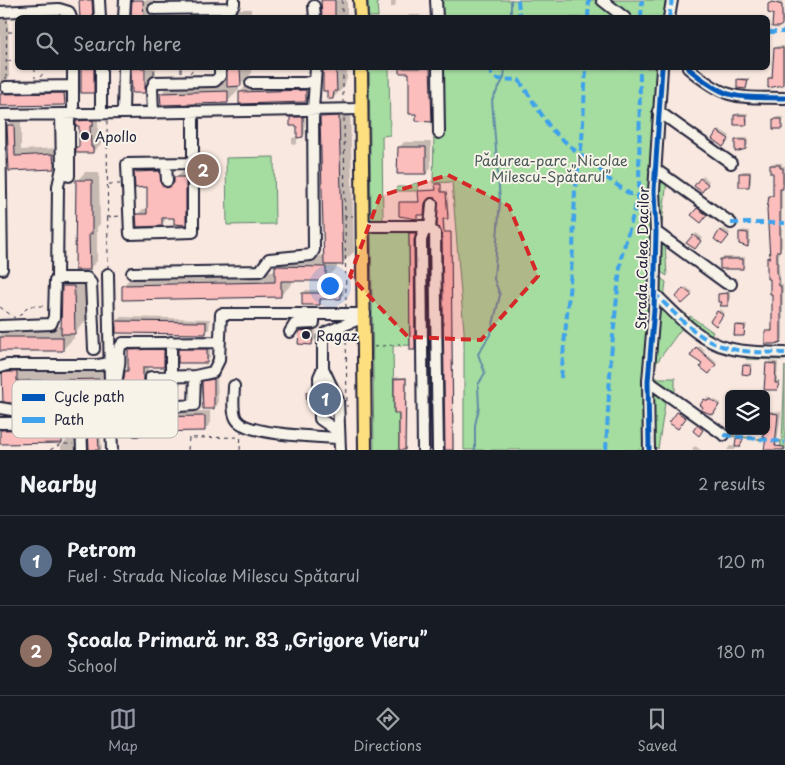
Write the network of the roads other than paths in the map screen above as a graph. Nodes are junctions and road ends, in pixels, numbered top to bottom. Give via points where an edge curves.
1 (100, 0) edge
2 (124, 0) edge
3 (234, 0) edge
4 (360, 0) edge
5 (436, 0) edge
6 (602, 0) edge
7 (672, 0) edge
8 (314, 6) dead end
9 (154, 10) dead end
10 (3, 12) edge
11 (219, 13) edge
12 (70, 15) edge
13 (100, 15) edge
14 (124, 15) edge
15 (314, 15) edge
16 (361, 15) edge
17 (437, 15) edge
18 (621, 15) edge
19 (670, 15) edge
20 (72, 70) edge
21 (101, 70) edge
22 (124, 70) edge
23 (220, 70) edge
24 (316, 70) edge
25 (361, 70) edge
26 (438, 70) edge
27 (662, 70) edge
28 (690, 70) edge
29 (314, 81) junction
30 (251, 84) dead end
31 (73, 86) junction
32 (6, 87) road end
33 (785, 98) edge
34 (313, 109) junction
35 (362, 109) junction
36 (658, 110) junction
37 (193, 111) junction
38 (104, 113) junction
39 (123, 113) junction
40 (153, 113) junction
41 (68, 114) junction
42 (0, 115) edge
43 (439, 133) dead end
44 (192, 163) junction
45 (731, 163) dead end
46 (166, 164) junction
47 (655, 168) junction
48 (69, 176) dead end
49 (167, 181) dead end
50 (432, 204) dead end
51 (364, 221) junction
52 (731, 223) dead end
53 (428, 227) junction
54 (656, 232) junction
55 (2, 269) dead end
56 (108, 274) road end
57 (132, 274) dead end
58 (57, 279) junction
59 (731, 284) dead end
60 (654, 293) junction
61 (314, 314) junction
62 (365, 314) junction
63 (0, 326) edge
64 (290, 332) dead end
65 (171, 342) junction
66 (218, 342) junction
67 (94, 348) dead end
68 (785, 353) edge
69 (110, 363) junction
70 (0, 367) edge
71 (323, 368) junction
72 (171, 376) junction
73 (195, 376) junction
74 (110, 380) edge
75 (115, 380) edge
76 (151, 380) edge
77 (648, 381) junction
78 (234, 386) dead end
79 (178, 406) edge
80 (339, 435) junction
81 (724, 435) dead end
82 (650, 449) edge
83 (340, 450) edge
84 (365, 450) edge
85 (423, 450) edge
86 (438, 450) edge

1 - 13 street
2 - 14 street
3 - 11 street via 230,8
4 - 16 main road
5 - 17 street
6 - 18 street
7 - 19 street
8 - 15 street
9 - 11 street
10 - 12 street via 59,9
20 - 31 street
21 - 38 street
22 - 39 street
23 - 40 street via 215,81 156,82 152,88
24 - 29 street
25 - 35 main road
26 - 43 street
27 - 36 street, Strada Calea Dacilor
28 - 33 street via 728,96
29 - 30 street
29 - 34 street
31 - 32 street
31 - 41 street
34 - 35 street
34 - 37 street
34 - 57 street via 314,250 311,255 273,258 260,271
35 - 51 main road
36 - 45 street
36 - 47 street, Strada Calea Dacilor
37 - 40 street
37 - 44 street
38 - 39 street
38 - 41 street
39 - 40 street
41 - 42 street
41 - 48 street
41 - 58 street via 58,186
42 - 55 street
44 - 46 street
44 - 46 street via 193,232 130,234 127,164
46 - 49 street
47 - 52 street, Strada Calea Dacilor
47 - 54 street, Strada Calea Dacilor
50 - 53 street
51 - 53 street
51 - 62 main road
53 - 85 street via 421,240
53 - 86 street via 435,233
54 - 59 street, Strada Calea Dacilor
54 - 60 street, Strada Calea Dacilor
56 - 69 street
58 - 63 street via 53,286 54,321 48,326
58 - 67 street via 90,280
60 - 68 street, Strada Calea Dacilor via 697,332 728,348
60 - 77 street, Strada Calea Dacilor
61 - 62 street
61 - 64 street via 314,323 295,324
61 - 66 street via 220,314
62 - 71 street via 325,334
62 - 84 main road
65 - 66 street
65 - 72 street
65 - 75 street via 126,343 120,346
66 - 73 street via 216,369
69 - 70 street
69 - 74 street
71 - 80 street via 338,400
71 - 80 street via 319,377 320,419
72 - 73 street
72 - 76 street via 151,377
73 - 79 street via 194,405
77 - 81 street
77 - 82 street, Strada Calea Dacilor
78 - 80 street via 235,416 241,424 282,434
80 - 83 street

